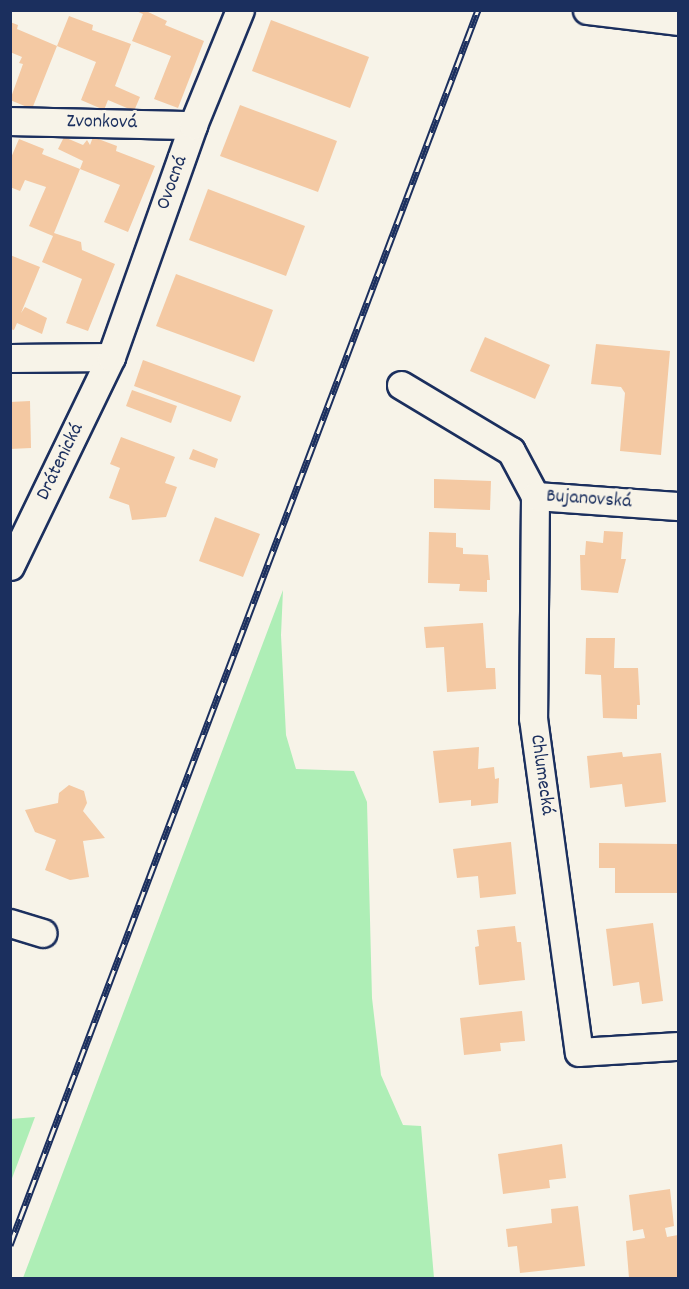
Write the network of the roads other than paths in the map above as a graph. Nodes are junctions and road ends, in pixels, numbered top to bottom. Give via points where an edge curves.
1 (240, 10) edge
2 (587, 10) edge
3 (678, 21) edge
4 (10, 121) edge
5 (193, 125) junction
6 (111, 357) junction
7 (10, 358) edge
8 (401, 386) dead end
9 (536, 496) junction
10 (678, 506) edge
11 (10, 566) edge
12 (10, 923) edge
13 (44, 933) dead end
14 (678, 1046) edge

1 - 5 street, Ovocná
2 - 3 street
4 - 5 street, Zvonková
5 - 6 street, Ovocná
6 - 7 street
6 - 11 street, Drátenická
8 - 9 street, Bujanovská via 511,451
9 - 10 street, Bujanovská
9 - 14 street, Chlumecká via 533,718 579,1052
12 - 13 street

